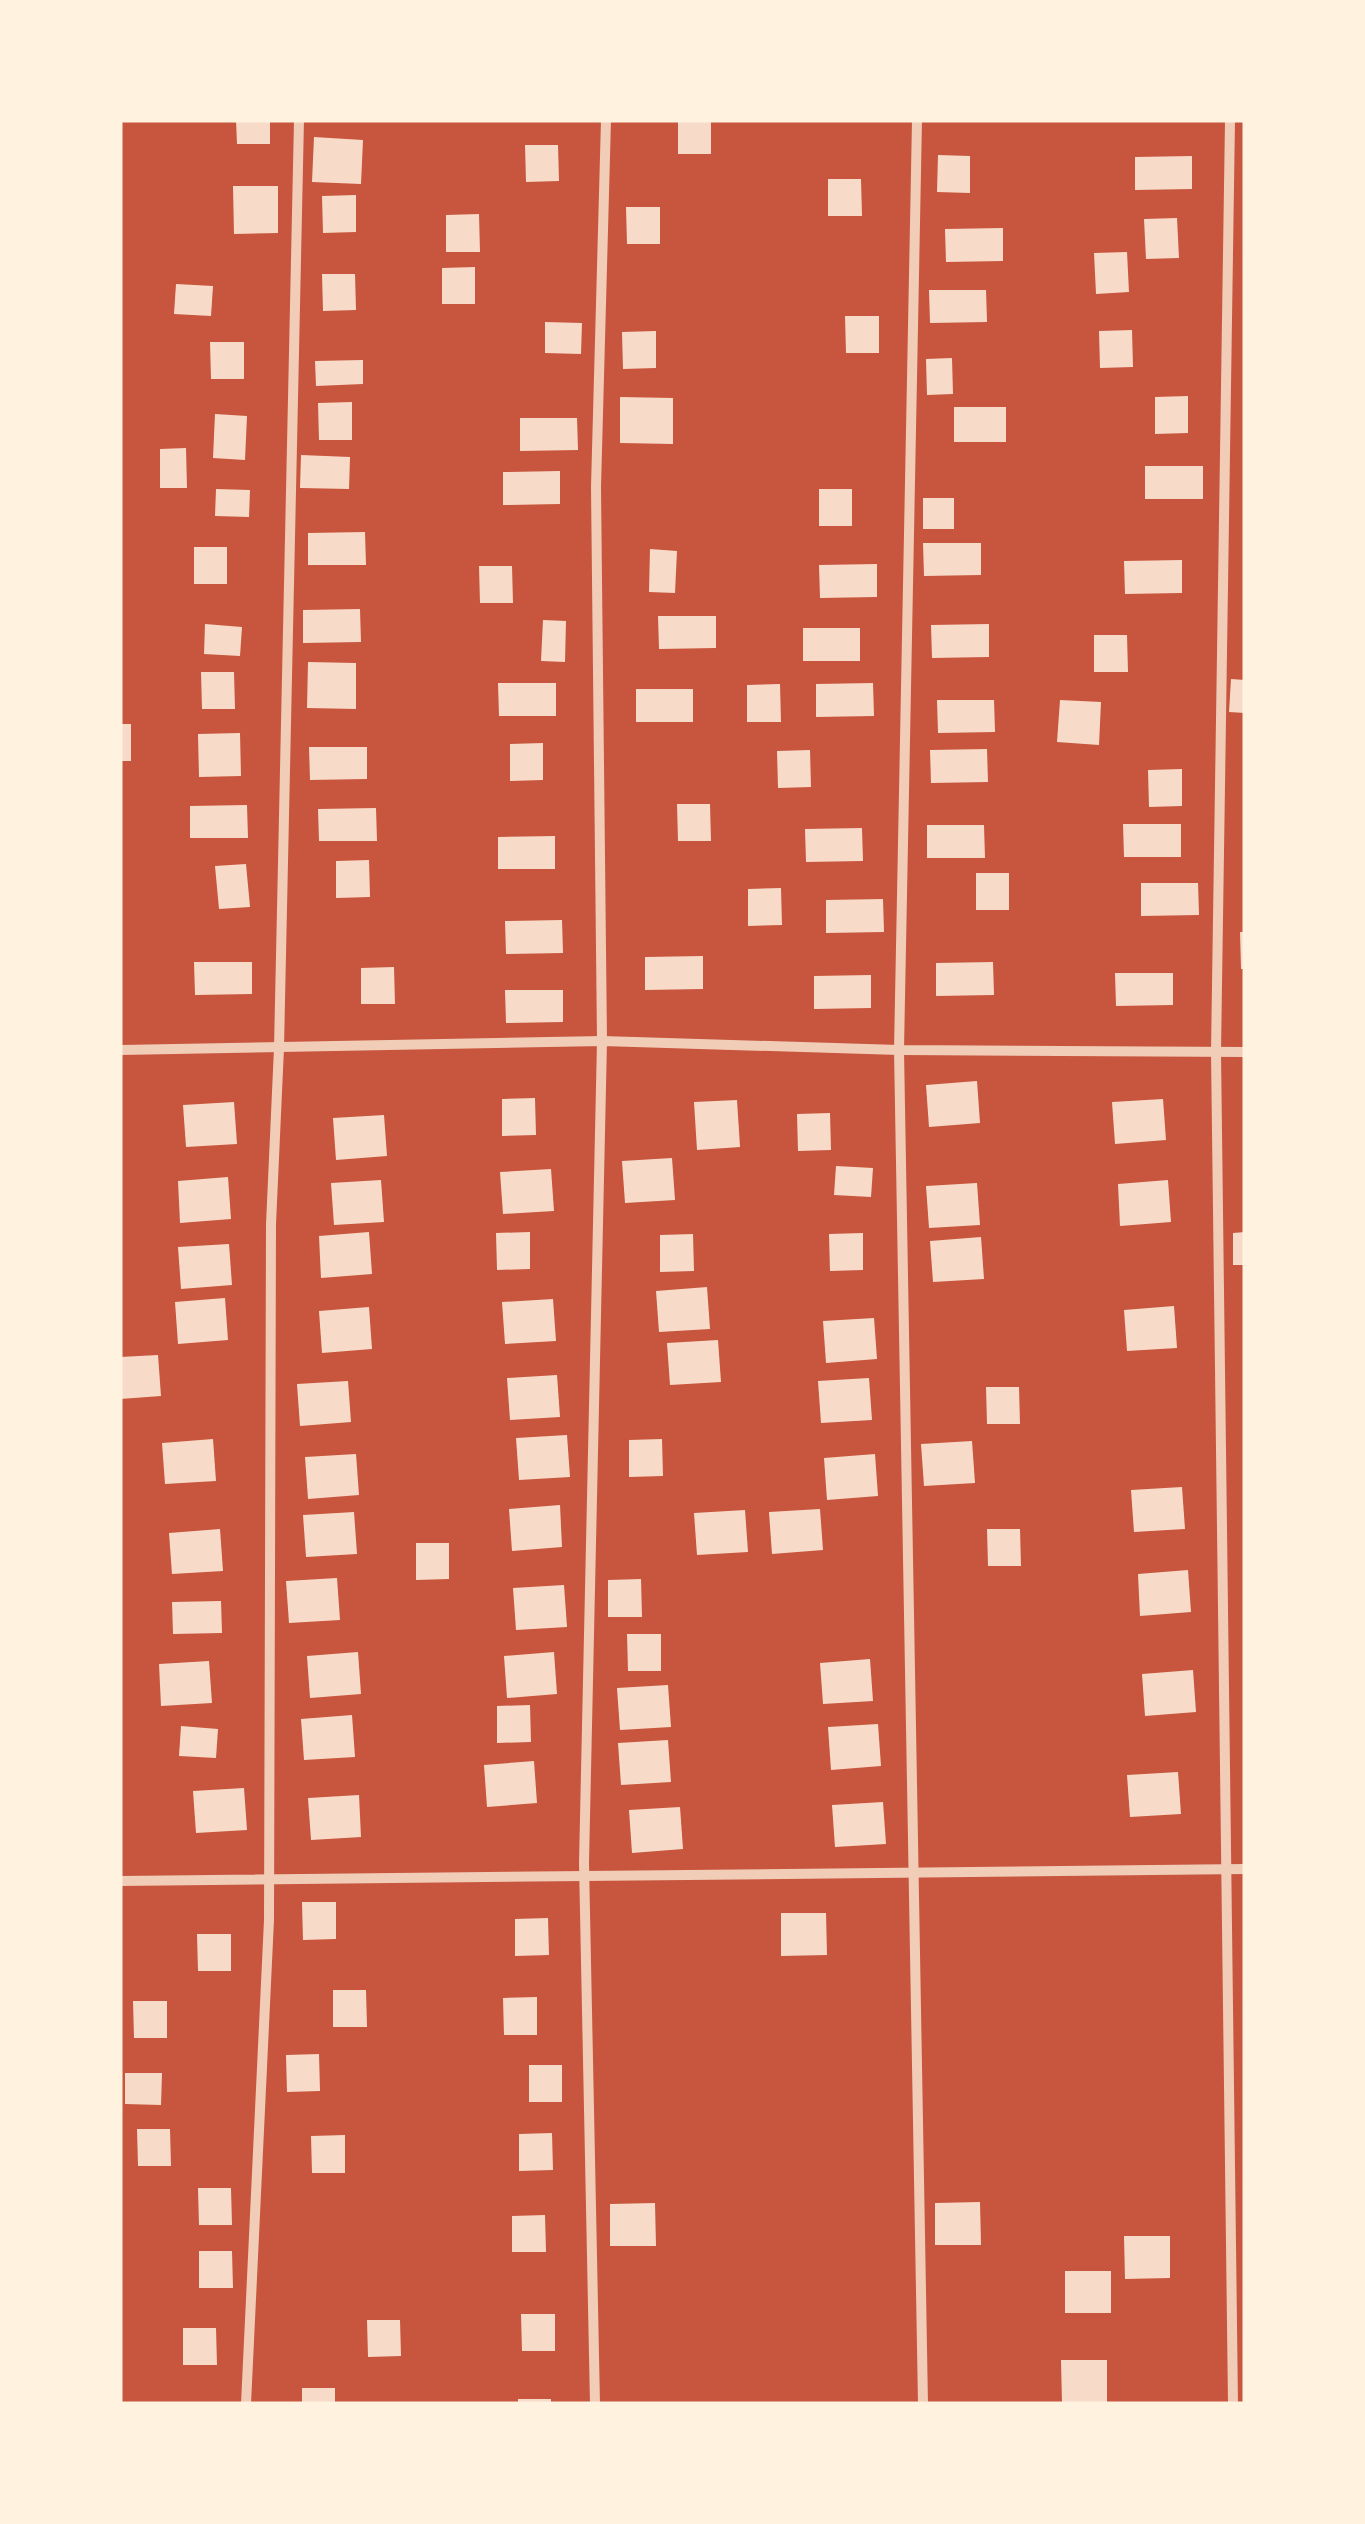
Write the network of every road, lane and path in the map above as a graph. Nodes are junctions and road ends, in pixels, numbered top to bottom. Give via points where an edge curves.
1 (298, 120) edge
2 (606, 120) edge
3 (917, 120) edge
4 (1230, 120) edge
5 (602, 1041) junction
6 (279, 1048) junction
7 (120, 1050) edge
8 (899, 1050) junction
9 (1216, 1052) junction
10 (1245, 1052) edge
11 (1228, 1869) junction
12 (1245, 1869) edge
13 (914, 1872) junction
14 (585, 1876) junction
15 (269, 1880) junction
16 (120, 1881) edge
17 (246, 2404) edge
18 (595, 2404) edge
19 (923, 2404) edge
20 (1232, 2404) edge

1 - 6 street
2 - 5 street via 596,487
3 - 8 street
4 - 9 street
5 - 6 street
5 - 8 street
5 - 14 street
6 - 7 street
6 - 15 street via 271,1243
8 - 9 street
8 - 13 street
9 - 10 street
9 - 11 street
11 - 12 street
11 - 13 street
11 - 20 street
13 - 14 street
13 - 19 street
14 - 15 street
14 - 18 street
15 - 16 street
15 - 17 street

